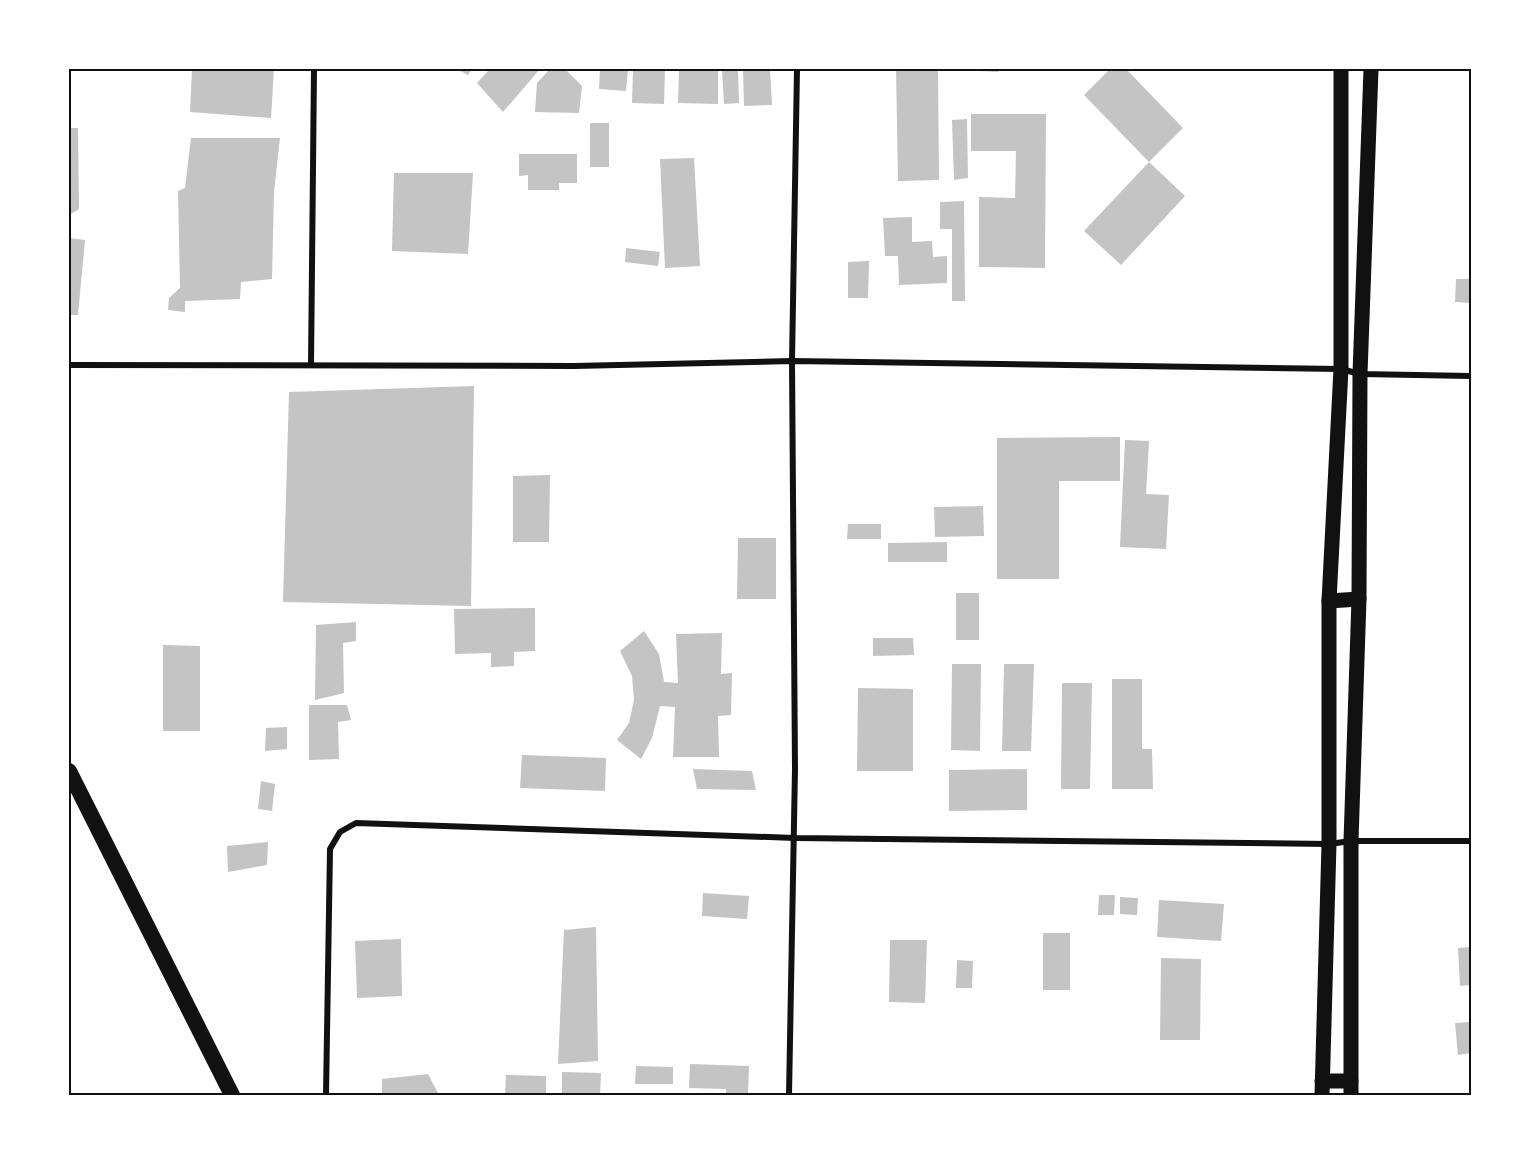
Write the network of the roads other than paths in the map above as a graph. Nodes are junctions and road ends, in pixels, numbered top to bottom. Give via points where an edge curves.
1 (314, 69) edge
2 (798, 69) edge
3 (1341, 69) edge
4 (1371, 69) edge
5 (792, 362) junction
6 (69, 365) edge
7 (312, 365) junction
8 (1341, 369) junction
9 (1360, 374) junction
10 (1471, 376) edge
11 (1359, 599) junction
12 (1329, 601) junction
13 (69, 771) edge
14 (795, 838) junction
15 (1351, 841) junction
16 (1471, 841) edge
17 (1329, 844) junction
18 (1322, 1088) edge
19 (1351, 1088) edge
20 (231, 1095) edge
21 (326, 1095) edge
22 (789, 1095) edge

1 - 7 street
2 - 5 street
3 - 8 main road
4 - 9 main road
5 - 7 street
5 - 8 street
5 - 14 street
6 - 7 street
8 - 9 street
8 - 12 main road
9 - 10 street
9 - 11 main road
11 - 12 main road
11 - 15 main road
12 - 17 main road
13 - 20 highway
14 - 17 street
14 - 21 street via 356,823 340,832 330,849
14 - 22 street
15 - 16 street
15 - 17 street
15 - 19 main road
17 - 18 main road
18 - 19 main road

